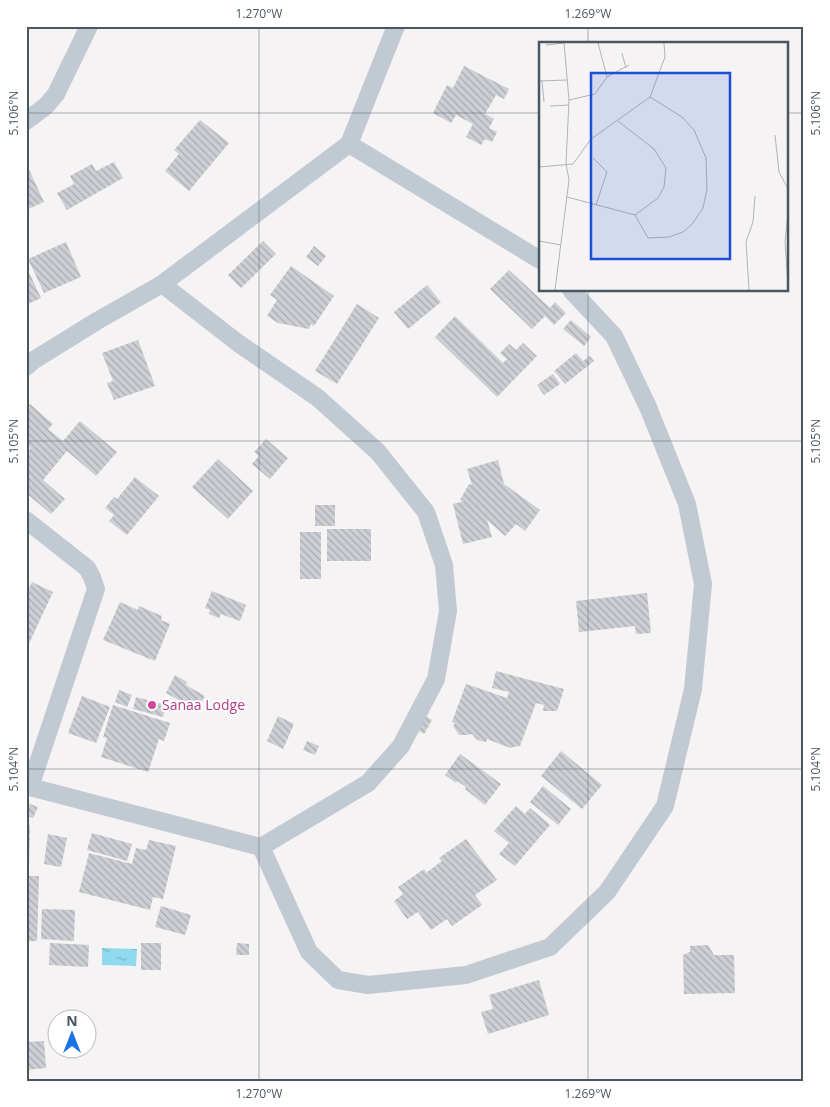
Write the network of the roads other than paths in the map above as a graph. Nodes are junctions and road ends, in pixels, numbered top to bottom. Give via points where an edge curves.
1 (89, 26) edge
2 (396, 26) edge
3 (26, 121) edge
4 (349, 144) junction
5 (539, 259) edge
6 (162, 284) junction
7 (571, 291) edge
8 (26, 367) edge
9 (26, 520) edge
10 (28, 787) edge
11 (261, 847) junction

1 - 3 street via 56,94
2 - 4 street
4 - 5 street
4 - 6 street
6 - 8 street
6 - 11 street via 238,343 318,398 378,452 426,512 444,564 448,612 436,679 401,746 368,783
7 - 11 street via 614,336 648,407 687,504 703,584 693,689 665,806 607,892 550,947 466,975 368,984 338,980 309,952
9 - 10 street via 87,568 96,589
10 - 11 street

